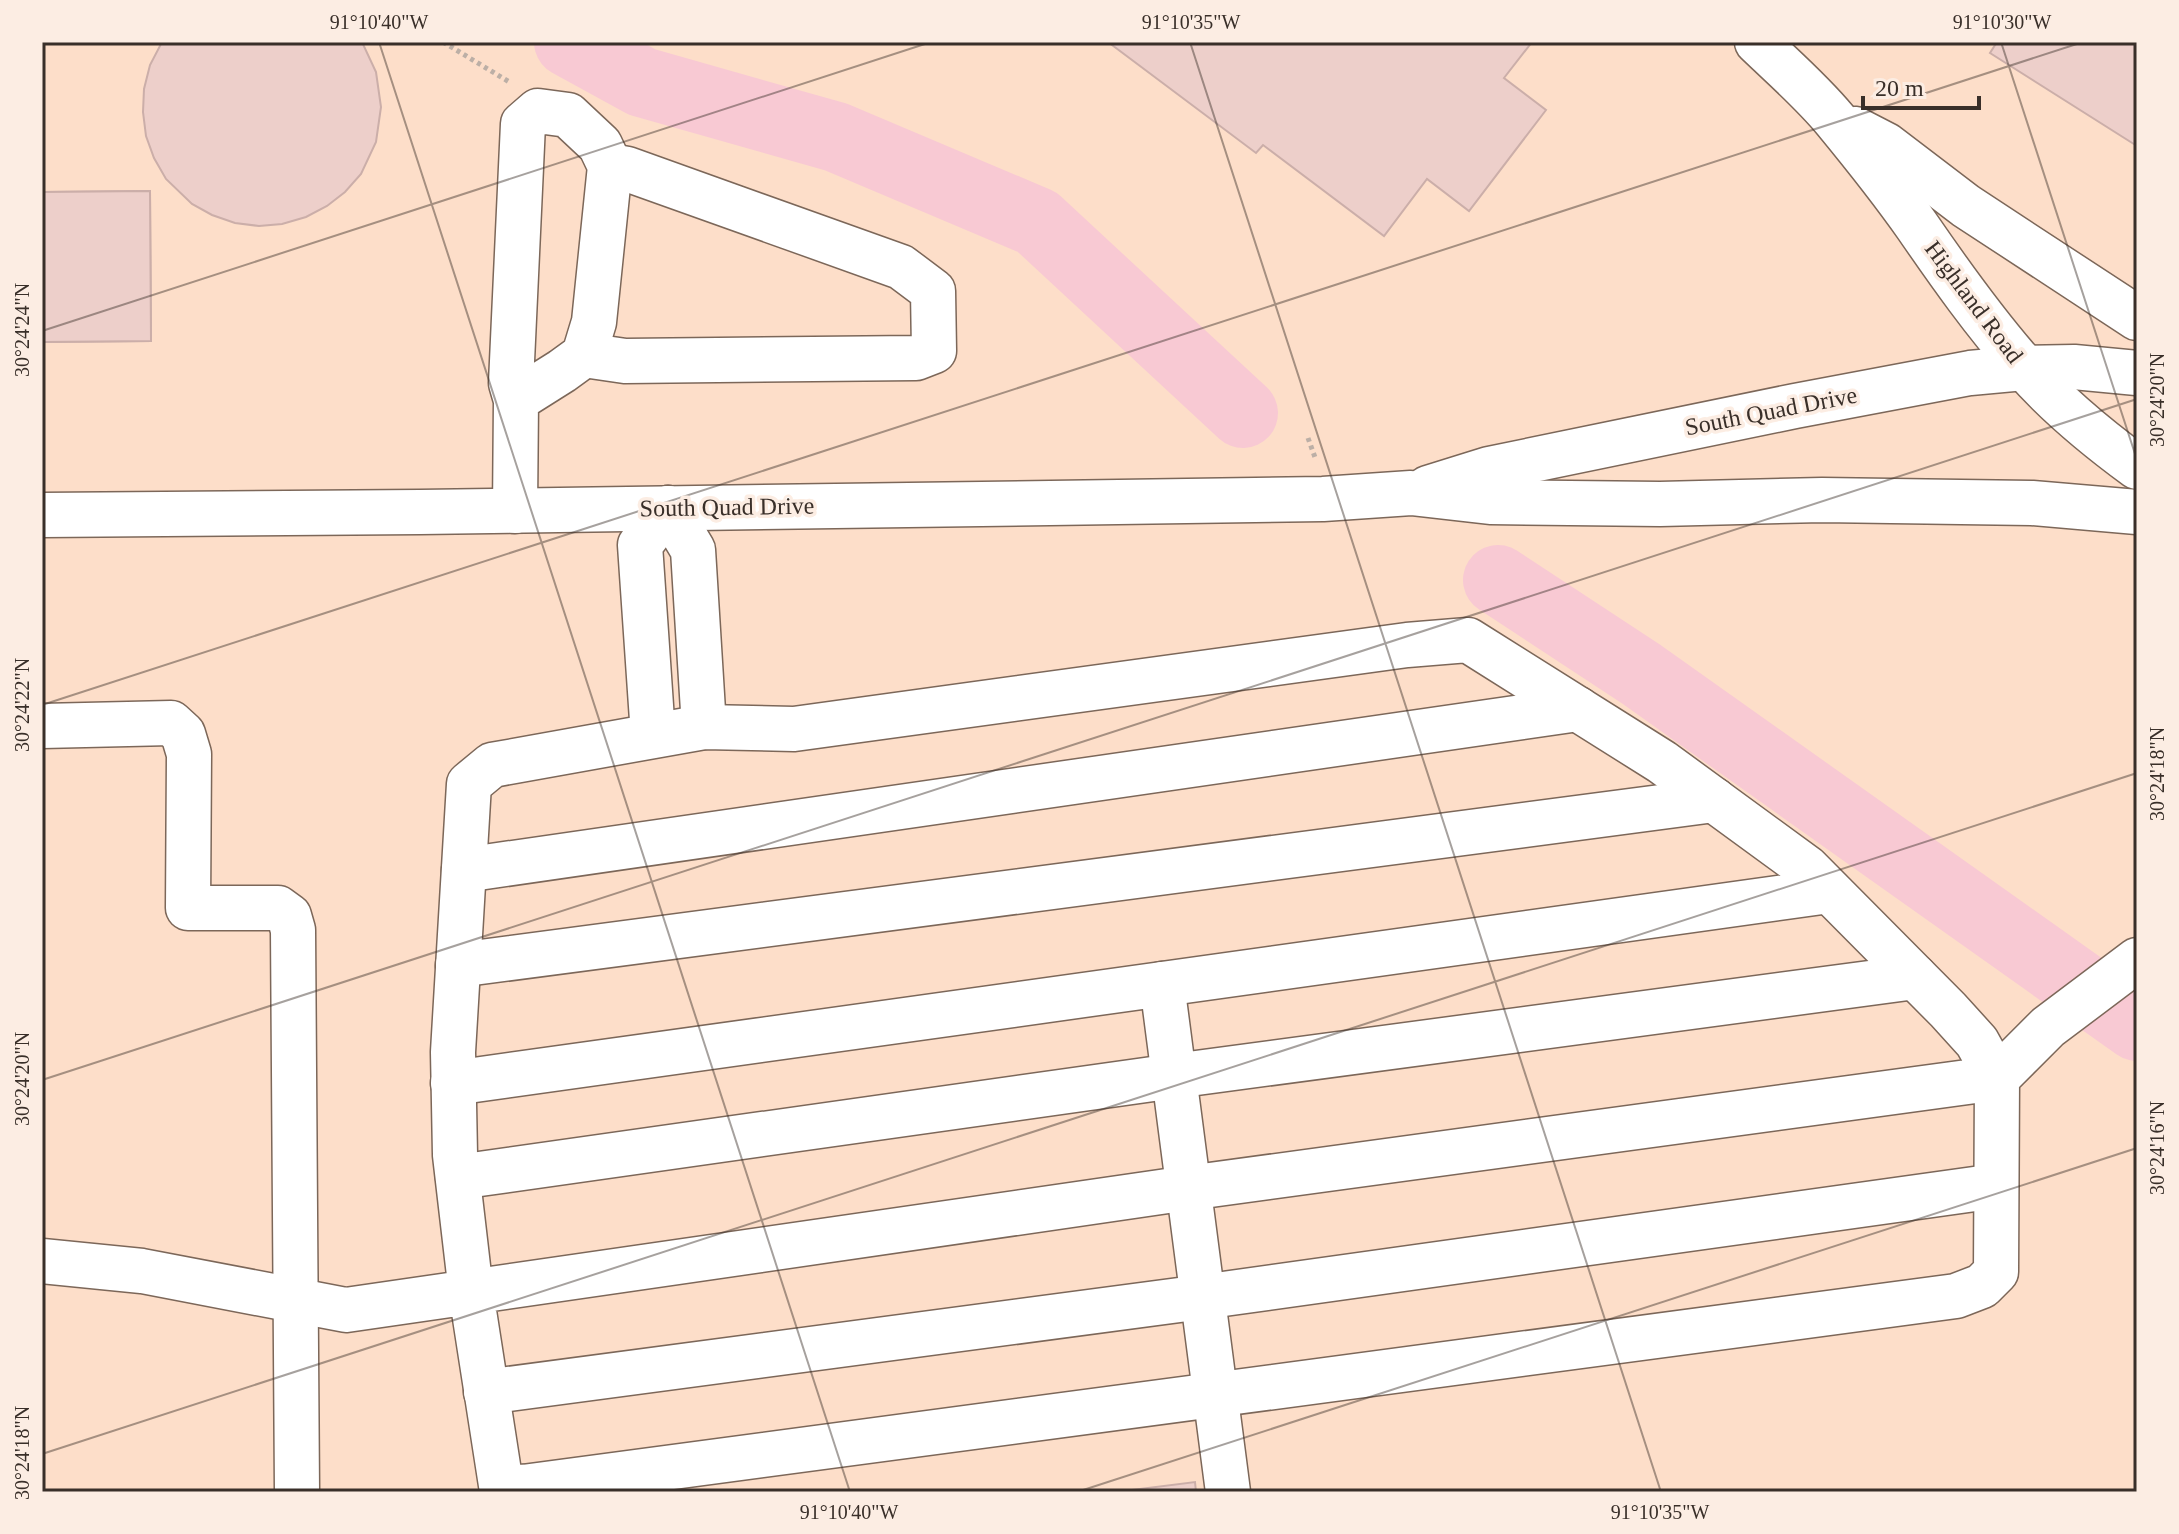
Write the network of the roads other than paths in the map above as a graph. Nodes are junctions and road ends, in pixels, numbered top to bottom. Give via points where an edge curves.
1 (1757, 42) edge
2 (1832, 116) junction
3 (610, 166) junction
4 (2137, 318) edge
5 (584, 355) junction
6 (2024, 368) junction
7 (2137, 373) edge
8 (516, 400) junction
9 (2137, 467) edge
10 (1411, 493) junction
11 (668, 508) junction
12 (515, 511) junction
13 (2137, 512) edge
14 (42, 515) edge
15 (1578, 709) junction
16 (42, 726) edge
17 (704, 727) junction
18 (653, 735) junction
19 (1714, 800) junction
20 (464, 870) junction
21 (1829, 891) junction
22 (458, 965) junction
23 (2129, 967) edge
24 (1915, 977) junction
25 (1162, 984) junction
26 (1174, 1076) junction
27 (1997, 1078) junction
28 (453, 1083) junction
29 (458, 1177) junction
30 (1996, 1186) junction
31 (1188, 1188) junction
32 (42, 1261) edge
33 (471, 1292) junction
34 (1202, 1297) junction
35 (297, 1301) junction
36 (486, 1392) junction
37 (1214, 1395) junction
38 (297, 1492) edge
39 (1228, 1492) edge

1 - 2 street, Highland Road
2 - 4 street, Highland Road via 1886,145 1966,206
2 - 6 street, Highland Road
3 - 5 street via 594,322
3 - 5 street via 901,267 933,291 934,351 916,358 855,359 625,361
3 - 8 street via 600,145 568,115 538,111 523,124 511,383
5 - 8 street
6 - 7 street, South Quad Drive
6 - 9 street, Highland Road
6 - 10 street, South Quad Drive via 1970,373 1698,426 1489,469
8 - 12 street
10 - 11 street, South Quad Drive via 1323,499
10 - 13 street, South Quad Drive via 1490,502 2032,503
11 - 12 street, South Quad Drive
11 - 17 street via 693,550
11 - 18 street via 640,545
12 - 14 street, South Quad Drive
15 - 17 street via 1468,640 794,729
15 - 19 street
15 - 20 street
16 - 35 street via 171,723 183,734 189,754 188,908 278,908 289,916
17 - 18 street
18 - 20 street via 492,765 469,784
19 - 21 street via 1807,868
19 - 22 street
20 - 22 street
21 - 24 street
21 - 25 street
22 - 28 street
23 - 27 street via 2048,1027
24 - 26 street
24 - 27 street via 1977,1042
25 - 26 street
25 - 28 street
26 - 29 street
26 - 31 street
27 - 30 street
27 - 31 street
28 - 29 street
29 - 33 street
30 - 34 street
30 - 37 street via 1996,1272 1982,1286 1956,1296
31 - 33 street
31 - 34 street
32 - 35 street via 142,1271
33 - 35 street via 346,1310
33 - 36 street
34 - 36 street
34 - 37 street
35 - 38 street
36 - 37 street via 501,1485 523,1487
37 - 39 street

